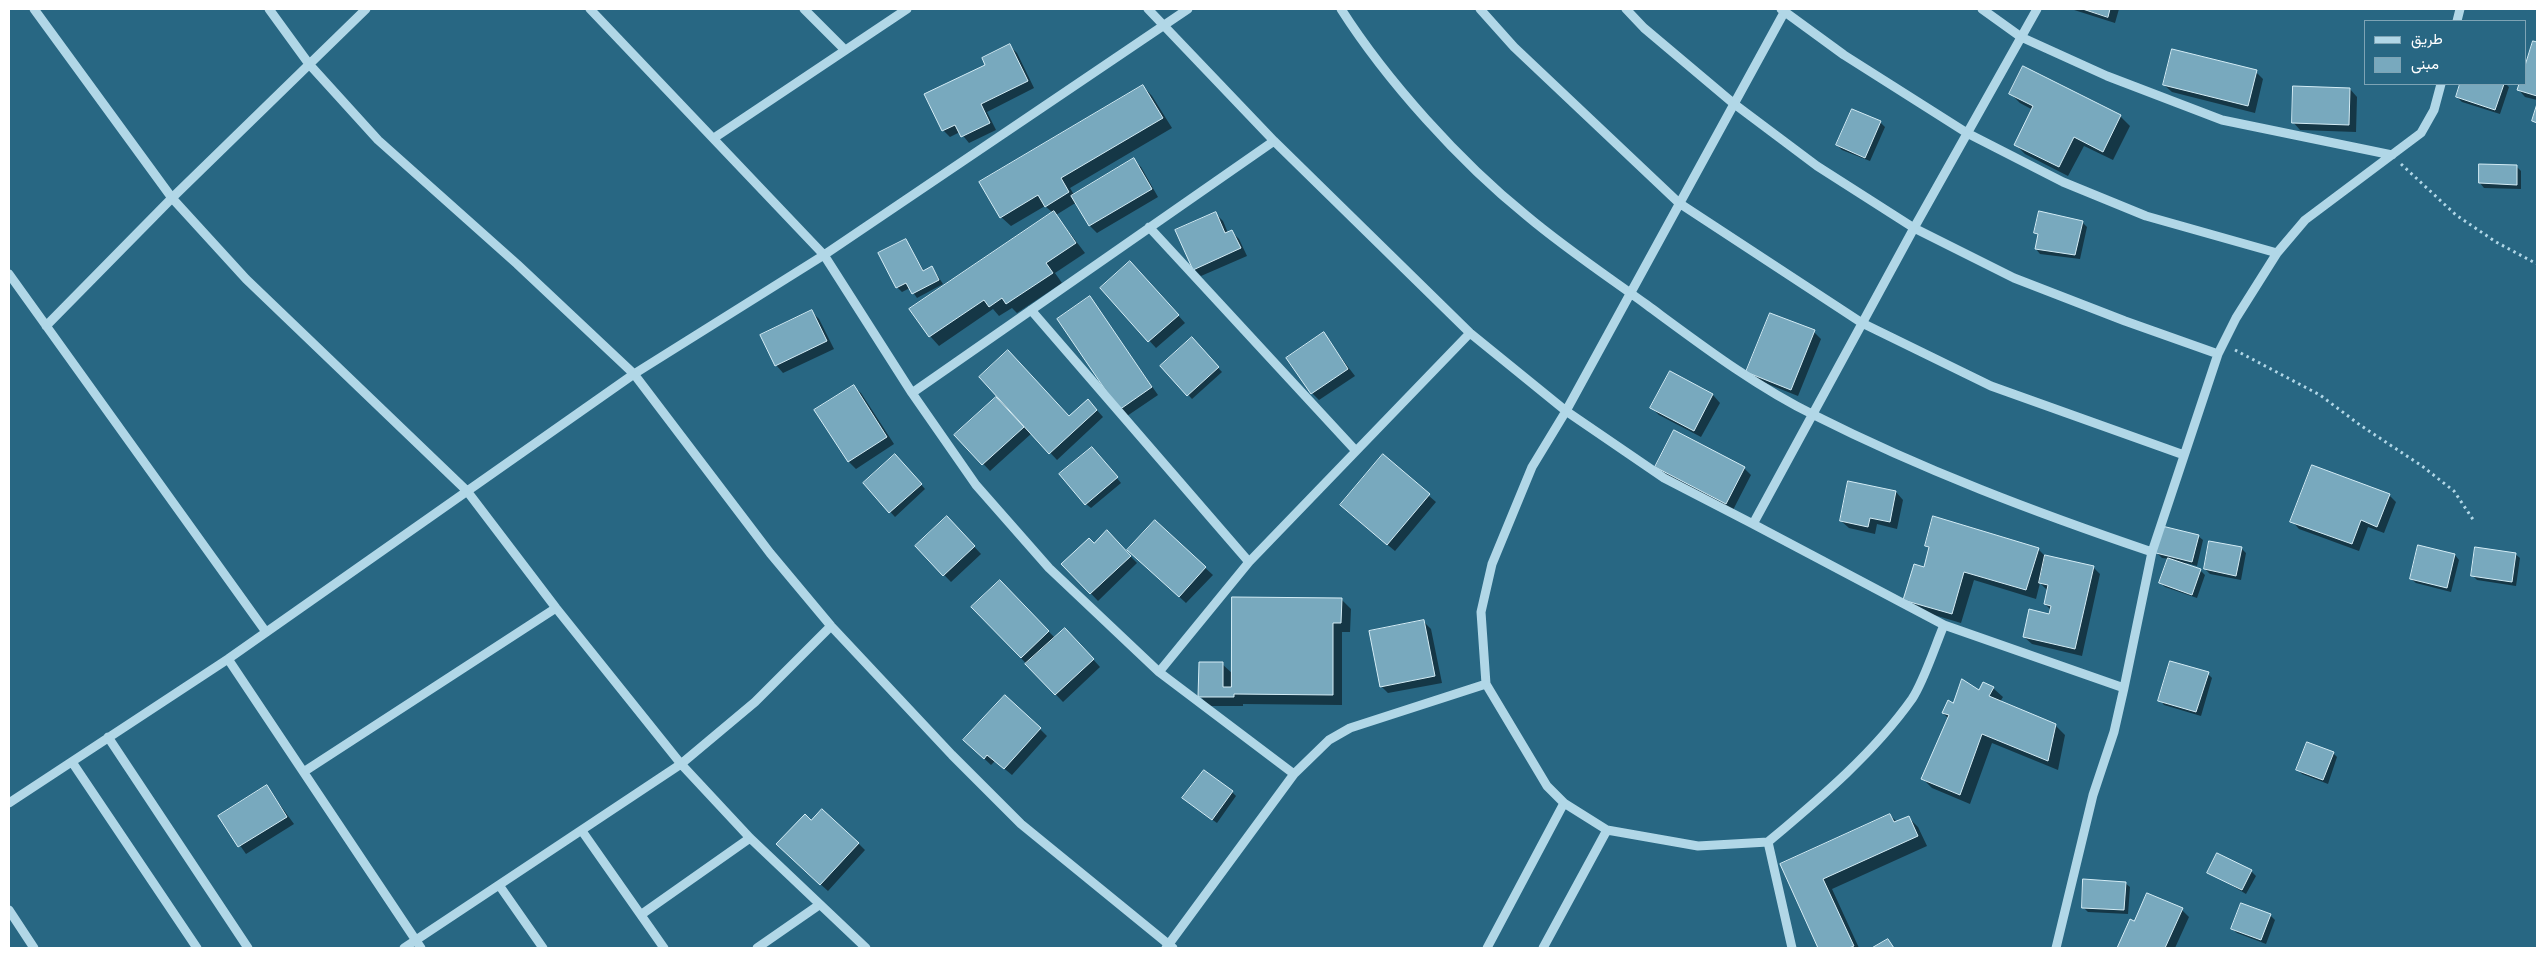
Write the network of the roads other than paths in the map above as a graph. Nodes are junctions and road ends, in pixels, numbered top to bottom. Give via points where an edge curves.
1 (34, 9) edge
2 (269, 9) edge
3 (366, 9) edge
4 (590, 9) edge
5 (804, 9) edge
6 (907, 9) edge
7 (1148, 9) edge
8 (1188, 9) edge
9 (1341, 9) edge
10 (1480, 9) edge
11 (1626, 9) edge
12 (1982, 9) edge
13 (2037, 9) edge
14 (1784, 10) edge
15 (1164, 25) junction
16 (2021, 37) junction
17 (845, 50) junction
18 (309, 64) junction
19 (2441, 85) edge
20 (1732, 103) junction
21 (1967, 133) junction
22 (714, 138) junction
23 (1274, 141) junction
24 (2392, 156) junction
25 (172, 198) junction
26 (1679, 203) junction
27 (1149, 227) junction
28 (1914, 228) junction
29 (2278, 253) junction
30 (824, 255) junction
31 (9, 274) edge
32 (1630, 293) junction
33 (1031, 310) junction
34 (1862, 322) junction
35 (46, 326) junction
36 (1470, 333) junction
37 (2218, 354) junction
38 (634, 374) junction
39 (912, 393) junction
40 (1566, 410) junction
41 (1812, 414) junction
42 (1356, 451) junction
43 (2184, 455) junction
44 (467, 491) junction
45 (1753, 524) junction
46 (2152, 552) junction
47 (1249, 562) junction
48 (556, 608) junction
49 (1944, 625) junction
50 (831, 626) junction
51 (266, 632) junction
52 (228, 659) junction
53 (1159, 672) junction
54 (1486, 684) junction
55 (2124, 688) junction
56 (108, 737) junction
57 (72, 762) junction
58 (681, 764) junction
59 (304, 771) junction
60 (1294, 774) junction
61 (9, 803) edge
62 (1564, 803) junction
63 (1607, 830) junction
64 (582, 831) junction
65 (750, 838) junction
66 (1768, 842) junction
67 (499, 885) junction
68 (818, 904) junction
69 (9, 910) edge
70 (642, 914) junction
71 (418, 944) edge
72 (1169, 947) edge
73 (34, 948) edge
74 (197, 948) edge
75 (248, 948) edge
76 (404, 948) edge
77 (542, 948) edge
78 (664, 948) edge
79 (757, 948) edge
80 (866, 948) edge
81 (1487, 948) edge
82 (1544, 948) edge
83 (1792, 948) edge
84 (2056, 948) edge

1 - 25 street
2 - 18 street
3 - 18 street
4 - 22 street
5 - 17 street
6 - 17 street
7 - 15 street
8 - 15 street
9 - 32 street via 1358,36 1442,136 1526,216
10 - 26 street via 1514,48
11 - 20 street
12 - 16 street
13 - 16 street
14 - 20 street
14 - 21 street via 1844,55
15 - 23 street
15 - 30 street
16 - 21 street
16 - 24 street via 2107,76 2222,120
17 - 22 street
18 - 25 street
18 - 38 street via 378,140
19 - 24 street via 2434,110 2421,133
20 - 26 street
20 - 28 street via 1817,166
21 - 28 street
21 - 29 street via 2063,182 2146,216
22 - 30 street
23 - 27 street
23 - 36 street
24 - 29 street via 2305,220
25 - 35 street
25 - 44 street via 246,279
26 - 32 street
26 - 34 street
27 - 33 street
27 - 42 street
28 - 34 street
28 - 37 street via 2014,278
29 - 37 street via 2236,318
30 - 38 street
30 - 39 street
31 - 35 street
32 - 40 street
32 - 41 street via 1716,356
33 - 39 street
33 - 47 street
34 - 41 street
34 - 43 street via 1991,386
35 - 51 street
36 - 40 street
36 - 42 street
37 - 43 street
38 - 44 street
38 - 50 street via 764,545
39 - 53 street via 976,485 1049,568
40 - 45 street via 1664,478
40 - 54 street via 1532,467 1492,564 1481,612
41 - 45 street
41 - 46 street via 1934,471 2057,520
42 - 47 street
43 - 46 street
44 - 48 street
44 - 51 street
45 - 49 street
46 - 55 street
47 - 53 street
48 - 58 street
48 - 59 street
49 - 55 street
49 - 66 street via 1913,697 1878,740 1823,795
50 - 58 street via 755,702
50 - 72 street via 1021,824
51 - 52 street
52 - 56 street
52 - 59 street
53 - 60 street
54 - 60 street via 1350,728 1329,740
54 - 62 street via 1547,786
55 - 84 street via 2114,732 2093,795
56 - 57 street
56 - 75 street
57 - 61 street
57 - 74 street
58 - 64 street
58 - 65 street
59 - 71 street
60 - 72 street
62 - 63 street
62 - 81 street
63 - 66 street via 1698,846
63 - 82 street
64 - 67 street
64 - 70 street
65 - 68 street
65 - 70 street
66 - 83 street
67 - 71 street
67 - 77 street
68 - 79 street
68 - 80 street
69 - 73 street
70 - 78 street
71 - 76 street

